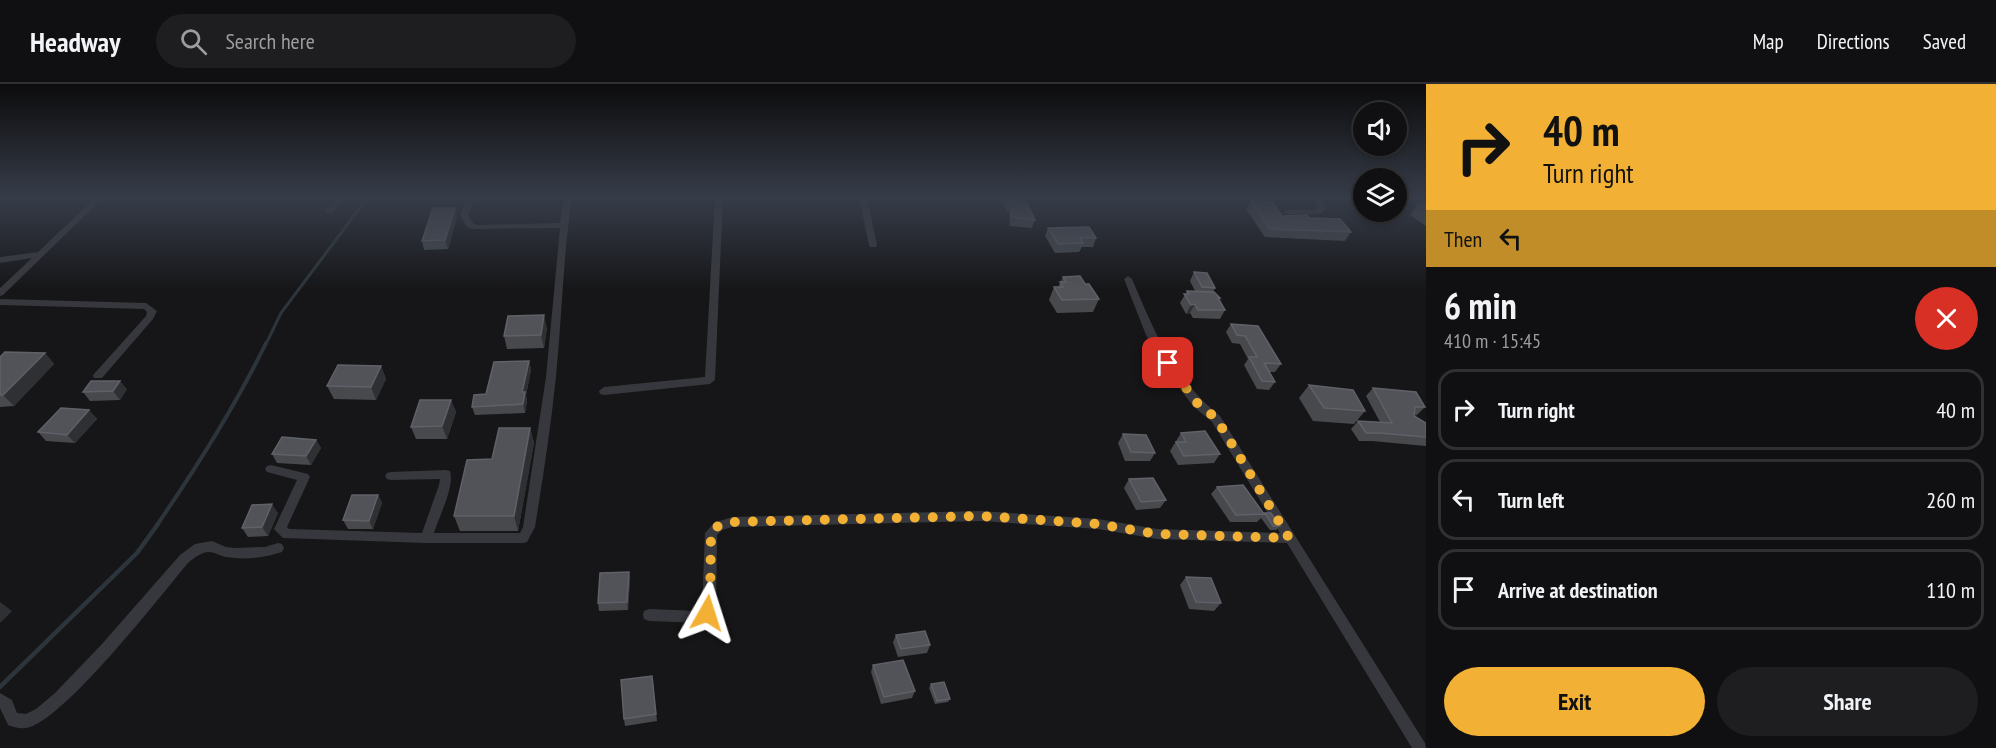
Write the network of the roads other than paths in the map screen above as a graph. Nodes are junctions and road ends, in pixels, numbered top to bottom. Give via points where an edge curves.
1 (67, 228) edge
2 (563, 228) edge
3 (717, 228) edge
4 (869, 228) edge
5 (873, 245) dead end
6 (39, 254) junction
7 (0, 260) edge
8 (31, 262) junction
9 (0, 265) edge
10 (1128, 279) dead end
11 (0, 293) edge
12 (0, 302) edge
13 (98, 376) dead end
14 (604, 391) dead end
15 (271, 469) dead end
16 (391, 476) dead end
17 (426, 538) junction
18 (1289, 538) junction
19 (278, 548) dead end
20 (649, 615) dead end
21 (0, 700) edge
22 (1420, 748) edge

1 - 6 street
2 - 17 street via 554,356 529,527 523,538
3 - 14 street via 710,380
4 - 5 street
6 - 7 street
6 - 8 street
8 - 9 street
8 - 11 street
10 - 18 street via 1151,335 1176,377 1198,404 1216,418
12 - 13 street via 146,306 152,311 150,317
15 - 17 street via 304,477 280,529 287,534
16 - 17 street via 446,474 446,485
18 - 20 street via 1157,534 1098,524 981,516 732,522 711,533 707,613 700,617
18 - 22 street
19 - 21 street via 253,553 224,552 212,546 199,548 184,560 77,682 46,710 28,721 14,720 8,705

